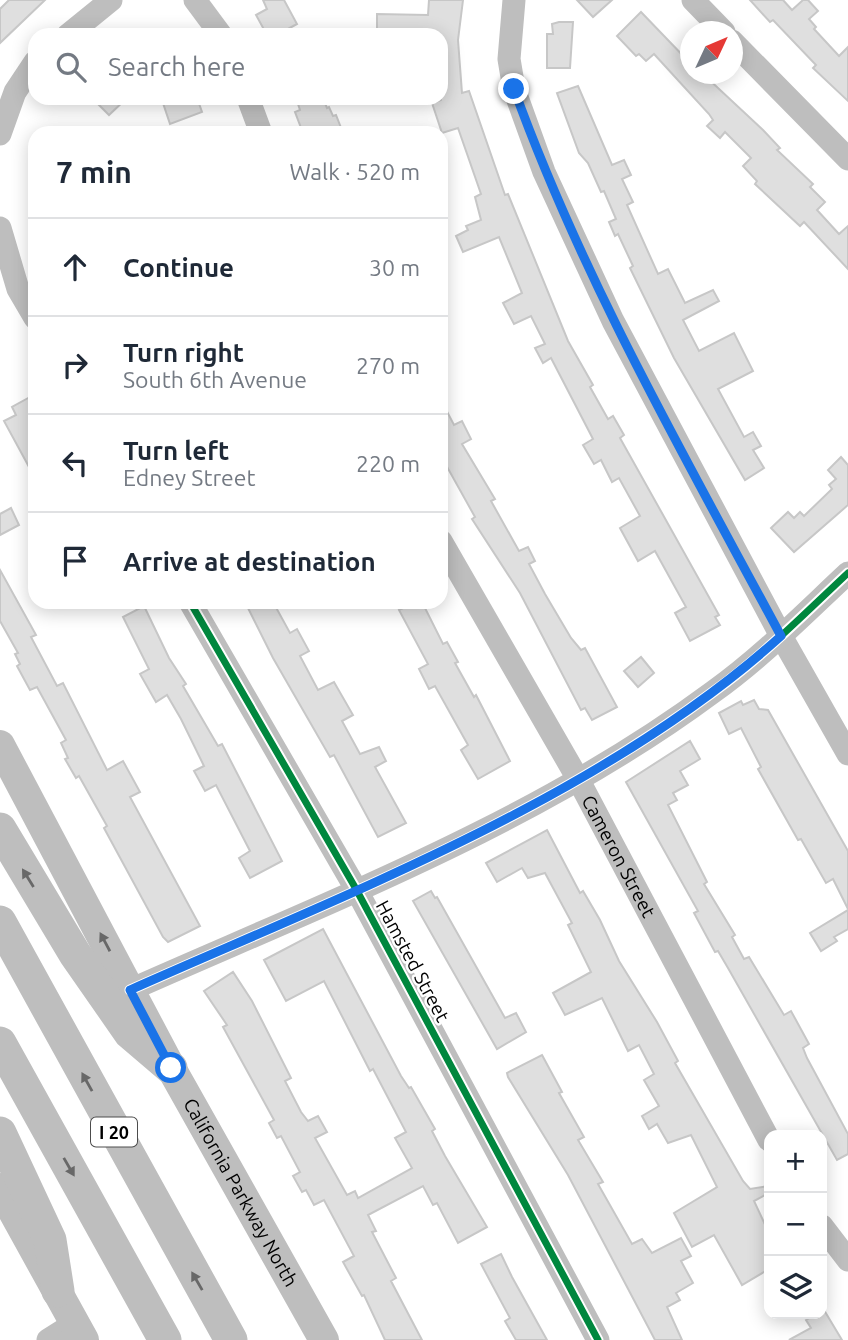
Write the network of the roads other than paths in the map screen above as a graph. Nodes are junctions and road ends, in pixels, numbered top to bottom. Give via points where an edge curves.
1 (111, 0) edge
2 (195, 0) edge
3 (514, 0) edge
4 (693, 0) edge
5 (713, 21) edge
6 (77, 28) edge
7 (216, 28) edge
8 (743, 51) edge
9 (28, 72) edge
10 (251, 105) edge
11 (258, 126) edge
12 (0, 134) edge
13 (848, 159) edge
14 (0, 228) edge
15 (9, 294) edge
16 (28, 312) edge
17 (448, 553) edge
18 (848, 573) edge
19 (194, 609) edge
20 (781, 636) junction
21 (0, 745) edge
22 (848, 754) edge
23 (578, 779) junction
24 (0, 829) edge
25 (356, 889) junction
26 (0, 922) edge
27 (130, 990) junction
28 (0, 1043) edge
29 (171, 1068) junction
30 (764, 1131) edge
31 (0, 1133) edge
32 (0, 1188) edge
33 (827, 1233) edge
34 (848, 1260) edge
35 (58, 1291) junction
36 (80, 1331) edge
37 (48, 1340) edge
38 (165, 1340) edge
39 (231, 1340) edge
40 (324, 1340) edge
41 (598, 1340) edge

1 - 6 street
2 - 7 street
3 - 20 street via 509,59 514,89 544,172 613,321
4 - 5 street
8 - 13 street
9 - 12 street via 15,92
10 - 11 street
14 - 15 street
15 - 16 street
17 - 23 street, Cameron Street
18 - 20 street
19 - 25 street, Hamsted Street
20 - 22 street
20 - 23 street via 712,694
27 -> 21 main road, California Parkway North
23 - 25 street
23 - 30 street, Cameron Street
29 -> 24 highway via 130,1033 75,954
25 - 27 street
25 - 41 street, Hamsted Street
39 -> 26 highway, I 20
27 - 29 main road, California Parkway North
28 -> 38 highway
29 - 40 main road, California Parkway North
31 - 35 highway via 50,1240
32 - 35 main road
33 - 34 street
35 - 36 main road
36 - 37 street

